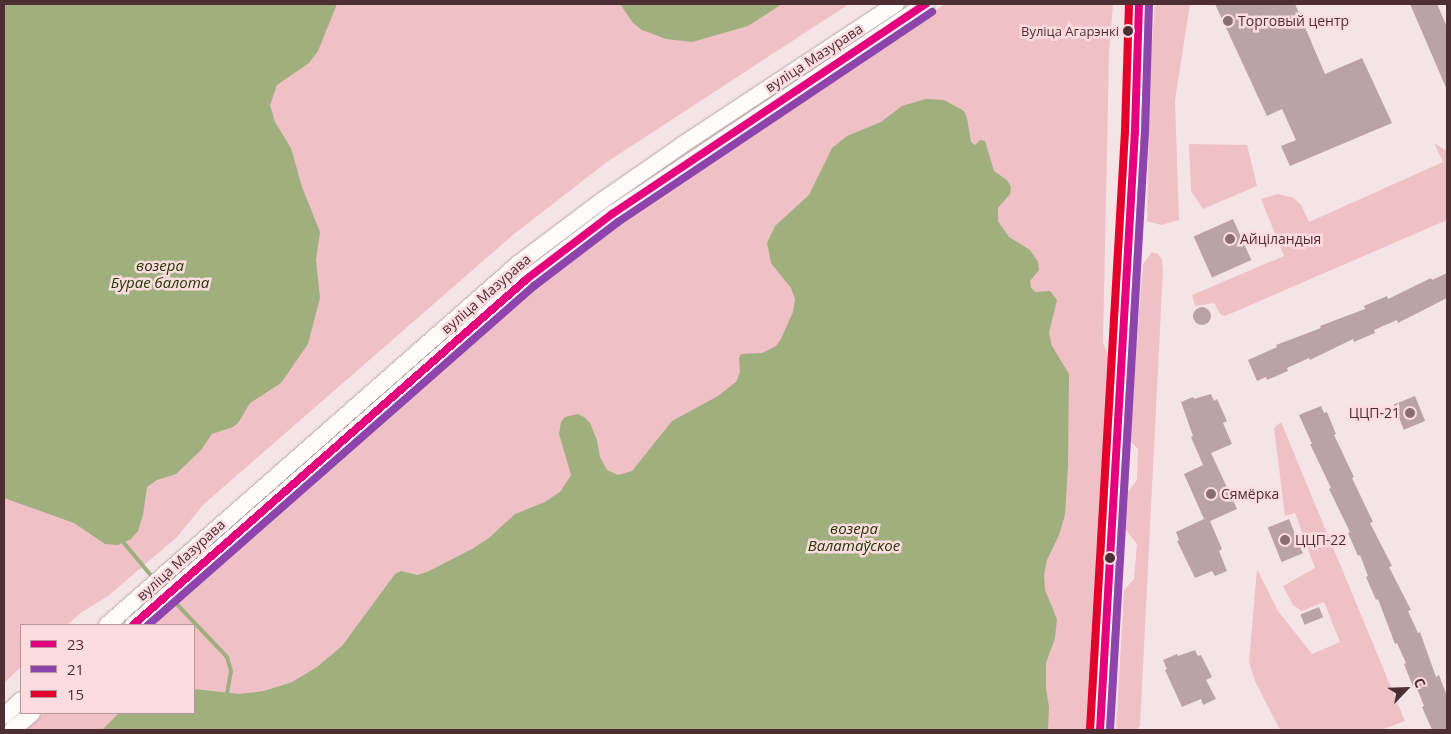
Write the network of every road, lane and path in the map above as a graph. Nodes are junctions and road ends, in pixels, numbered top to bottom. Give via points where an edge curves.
1 (896, 4) edge
2 (926, 4) edge
3 (1139, 4) edge
4 (108, 624) edge
5 (134, 624) edge
6 (20, 701) edge
7 (31, 714) edge
8 (4, 716) edge
9 (12, 730) edge
10 (1100, 730) edge

1 - 4 main road, вуліца Мазурава via 682,145 518,264
2 - 5 main road, вуліца Мазурава via 612,214 528,278
3 - 10 street via 1135,131
6 - 8 main road
7 - 9 main road

